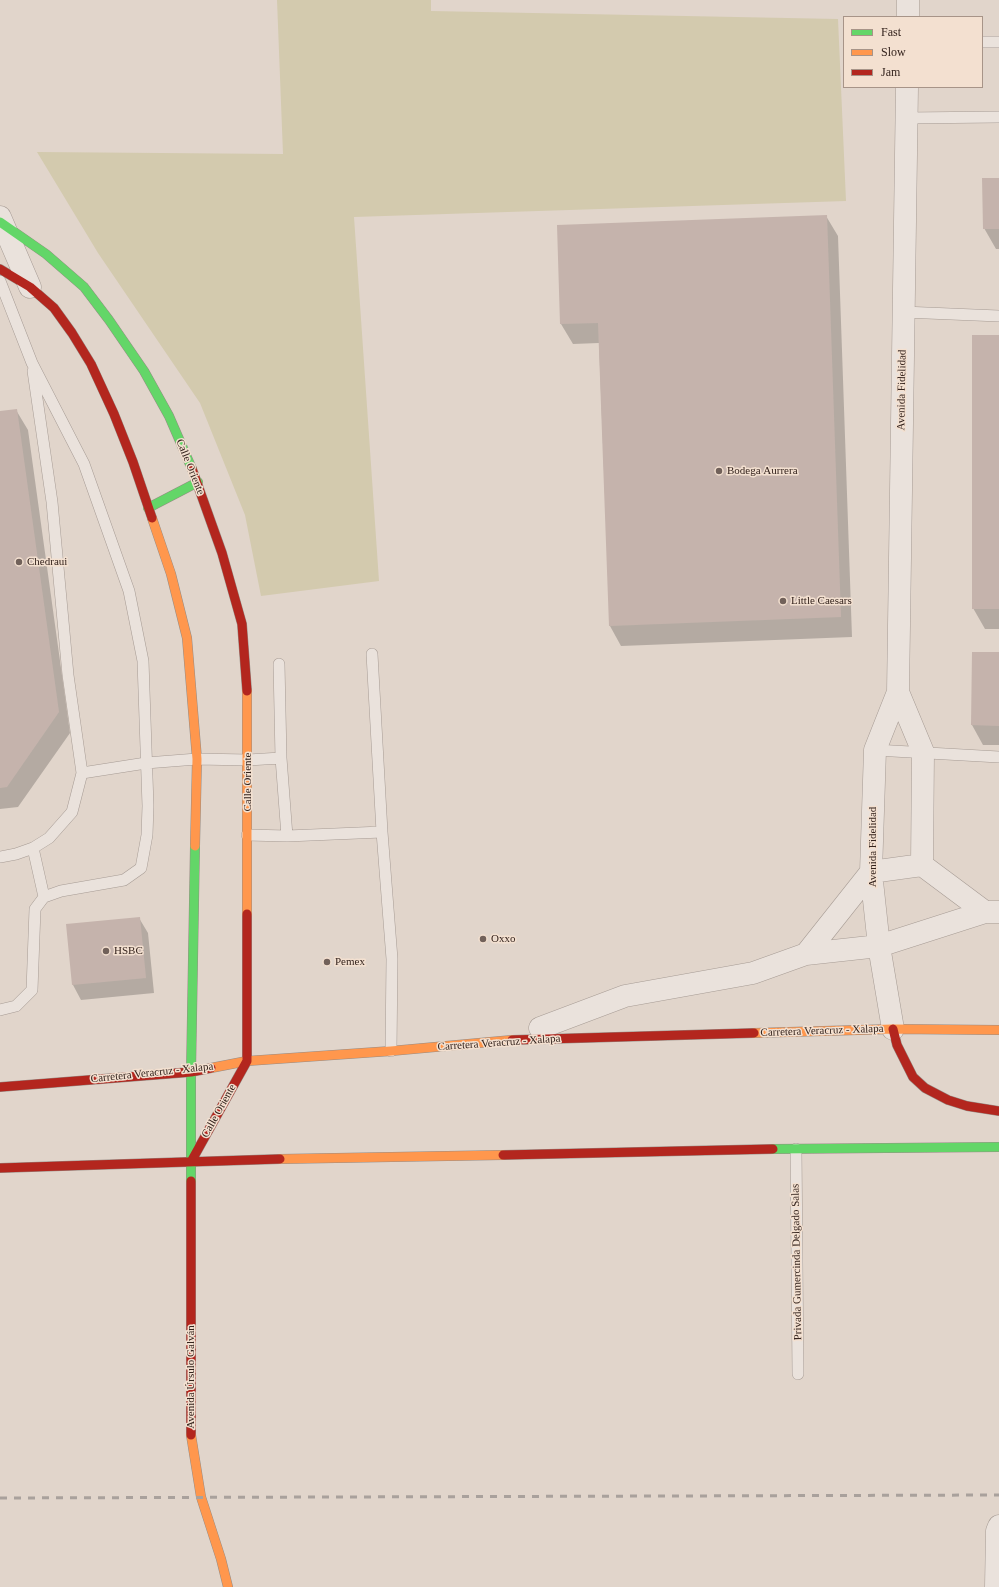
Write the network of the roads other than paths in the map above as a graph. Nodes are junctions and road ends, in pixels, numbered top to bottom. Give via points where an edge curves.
1 (908, 0) edge
2 (908, 16) edge
3 (983, 42) edge
4 (999, 42) edge
5 (907, 88) edge
6 (999, 117) edge
7 (906, 118) junction
8 (1, 221) edge
9 (0, 269) edge
10 (0, 281) edge
11 (30, 287) junction
12 (903, 312) junction
13 (999, 316) edge
14 (32, 363) junction
15 (198, 482) junction
16 (148, 508) junction
17 (372, 654) dead end
18 (279, 664) dead end
19 (898, 692) junction
20 (875, 750) junction
21 (922, 752) junction
22 (999, 757) edge
23 (281, 758) junction
24 (197, 759) junction
25 (248, 760) junction
26 (146, 763) junction
27 (82, 773) junction
28 (382, 832) junction
29 (247, 835) junction
30 (287, 836) junction
31 (33, 848) junction
32 (0, 857) edge
33 (922, 865) junction
34 (871, 872) junction
35 (44, 897) junction
36 (992, 912) edge
37 (879, 946) junction
38 (806, 954) junction
39 (0, 1010) edge
40 (540, 1028) dead end
41 (893, 1029) junction
42 (999, 1030) edge
43 (391, 1051) junction
44 (247, 1061) junction
45 (191, 1072) junction
46 (0, 1087) edge
47 (999, 1111) edge
48 (999, 1147) edge
49 (796, 1149) junction
50 (192, 1162) junction
51 (0, 1168) edge
52 (798, 1374) dead end
53 (998, 1528) edge
54 (228, 1587) edge
55 (996, 1587) edge

1 - 2 street
3 - 4 lane
5 - 7 street, Avenida Fidelidad
6 - 7 lane
7 - 12 street, Avenida Fidelidad
8 - 11 street, Calle Oriente
8 - 15 main road, Calle Oriente via 46,254 84,287 109,320 144,370 166,410
9 - 11 main road, Calle Oriente
10 - 14 lane
11 - 16 main road, Calle Oriente via 54,308 91,364 133,462
12 - 13 lane
12 - 19 street, Avenida Fidelidad
14 - 26 lane via 84,464 129,591 143,661
14 - 27 lane via 52,502 68,675
15 - 16 main road
15 - 25 main road, Calle Oriente via 242,624
16 - 24 main road, Calle Oriente via 171,574 187,638
17 - 28 lane
18 - 23 lane
19 - 20 street, Avenida Fidelidad
19 - 21 street, Avenida Fidelidad
20 - 21 lane
20 - 34 street, Avenida Fidelidad
21 - 22 lane
21 - 33 street, Avenida Fidelidad
23 - 25 lane
23 - 30 lane
24 - 25 lane
24 - 26 lane
24 - 45 main road, Calle Oriente
25 - 29 main road, Calle Oriente
26 - 27 lane
26 - 35 lane via 147,828 140,868 124,880 61,890
27 - 31 lane via 72,812 49,838
28 - 30 lane
28 - 43 lane via 392,959
29 - 30 lane
29 - 44 main road, Calle Oriente
31 - 32 lane
31 - 35 lane
33 - 34 street
33 - 36 street
34 - 37 street, Avenida Fidelidad
34 - 38 street
35 - 39 lane via 35,909 32,990 16,1006
36 - 37 street
37 - 38 street
37 - 41 street, Avenida Fidelidad
38 - 40 street via 753,972 625,996
41 - 42 main road, Carretera Veracruz - Xalapa
41 - 43 main road, Carretera Veracruz - Xalapa via 514,1040
41 - 47 main road via 897,1045 913,1077 925,1088 967,1106
43 - 44 main road, Carretera Veracruz - Xalapa
44 - 45 main road, Carretera Veracruz - Xalapa
44 - 50 main road, Calle Oriente
45 - 46 main road, Carretera Veracruz - Xalapa
45 - 50 main road, Calle Oriente
48 - 49 main road
49 - 50 main road
49 - 52 lane, Privada Gumercinda Delgado Salas
50 - 51 main road
50 - 54 main road, Avenida Úrsulo Galván via 191,1439 201,1497
53 - 55 street

